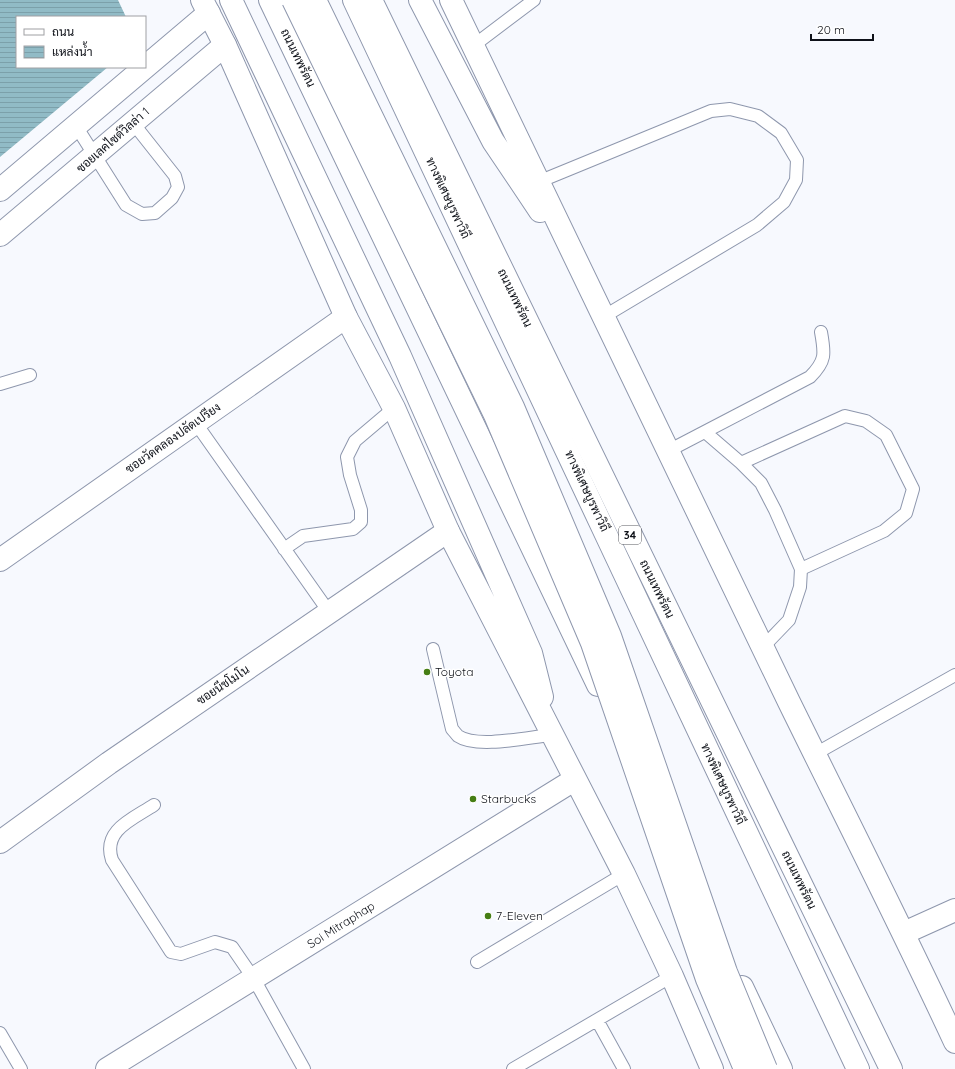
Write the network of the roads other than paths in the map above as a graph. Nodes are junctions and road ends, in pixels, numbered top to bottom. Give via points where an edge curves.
1 (231, 0) edge
2 (270, 0) edge
3 (293, 0) edge
4 (315, 0) edge
5 (354, 0) edge
6 (371, 0) edge
7 (420, 0) edge
8 (451, 0) edge
9 (534, 0) edge
10 (206, 7) edge
11 (225, 45) junction
12 (473, 46) junction
13 (146, 62) edge
14 (139, 68) edge
15 (133, 123) junction
16 (76, 126) junction
17 (95, 157) junction
18 (538, 182) junction
19 (0, 190) edge
20 (0, 235) edge
21 (580, 271) junction
22 (346, 317) junction
23 (603, 317) junction
24 (821, 332) dead end
25 (30, 376) dead end
26 (0, 384) edge
27 (394, 408) junction
28 (196, 422) junction
29 (705, 432) junction
30 (668, 451) junction
31 (741, 463) junction
32 (448, 531) junction
33 (284, 549) junction
34 (0, 560) edge
35 (801, 569) junction
36 (329, 612) junction
37 (763, 647) junction
38 (433, 649) dead end
39 (955, 675) edge
40 (552, 736) junction
41 (815, 754) junction
42 (574, 780) junction
43 (154, 805) dead end
44 (0, 842) edge
45 (624, 874) junction
46 (955, 910) edge
47 (904, 933) junction
48 (477, 962) dead end
49 (672, 976) junction
50 (254, 979) junction
51 (597, 1020) junction
52 (0, 1033) edge
53 (955, 1042) edge
54 (21, 1069) edge
55 (107, 1069) edge
56 (304, 1069) edge
57 (513, 1069) edge
58 (624, 1069) edge
59 (712, 1069) edge
60 (744, 1069) edge
61 (766, 1069) edge
62 (782, 1069) edge
63 (858, 1069) edge
64 (891, 1069) edge

1 - 40 main road via 400,356 531,653
2 - 62 main road, ถนนเทพรัตน
3 - 60 main road, bridge via 495,415 589,636 708,979
4 - 61 main road, bridge via 513,407 607,629 726,972
5 - 63 main road, ทางพิเศษบูรพาวิถี via 542,394
6 - 64 main road, ถนนเทพรัตน / 34
7 - 21 main road via 492,141
8 - 12 main road
9 - 12 lane
10 - 11 main road
10 - 13 main road
11 - 15 main road, ซอยเลคไซด์วิลล่า 1
11 - 22 main road
12 - 18 main road
14 - 16 main road
15 - 17 main road, ซอยเลคไซด์วิลล่า 1
15 - 17 lane via 175,176 178,187 172,198 155,213 142,214 126,205
16 - 17 lane
16 - 19 main road
17 - 20 main road, ซอยเลคไซด์วิลล่า 1
18 - 21 main road
18 - 23 lane via 711,111 730,109 758,116 781,133 797,160 796,180 784,202 758,224
21 - 23 main road
22 - 27 main road
22 - 28 main road, ซอยวัดคลองปลัดเปรียง
23 - 30 main road
24 - 29 lane via 825,352 821,366 810,377
25 - 26 lane
27 - 32 main road
27 - 33 lane via 355,441 347,457 361,510 361,522 354,529 303,536
28 - 33 lane
28 - 34 main road, ซอยวัดคลองปลัดเปรียง
29 - 30 lane
29 - 31 lane
30 - 37 main road
31 - 35 lane via 761,483
31 - 35 lane via 846,416 866,421 886,435 913,489 906,513 884,531
32 - 36 main road, ซอยนีชโมโน
32 - 40 main road
33 - 36 lane
35 - 37 lane via 800,587 789,620
36 - 44 main road, ซอยนีชโมโน via 115,759
37 - 41 main road
38 - 40 lane via 452,729 457,736 466,740 487,742
39 - 41 lane
40 - 42 main road
41 - 47 main road
42 - 45 main road
42 - 50 main road, Soi Mitraphap
43 - 50 lane via 116,831 109,844 112,860 171,952 181,954 215,942 232,946
45 - 48 lane
45 - 49 main road
46 - 47 main road
47 - 53 main road
49 - 51 lane
49 - 59 main road
50 - 55 main road, Soi Mitraphap
50 - 56 lane
51 - 57 lane
51 - 58 lane
52 - 54 lane

